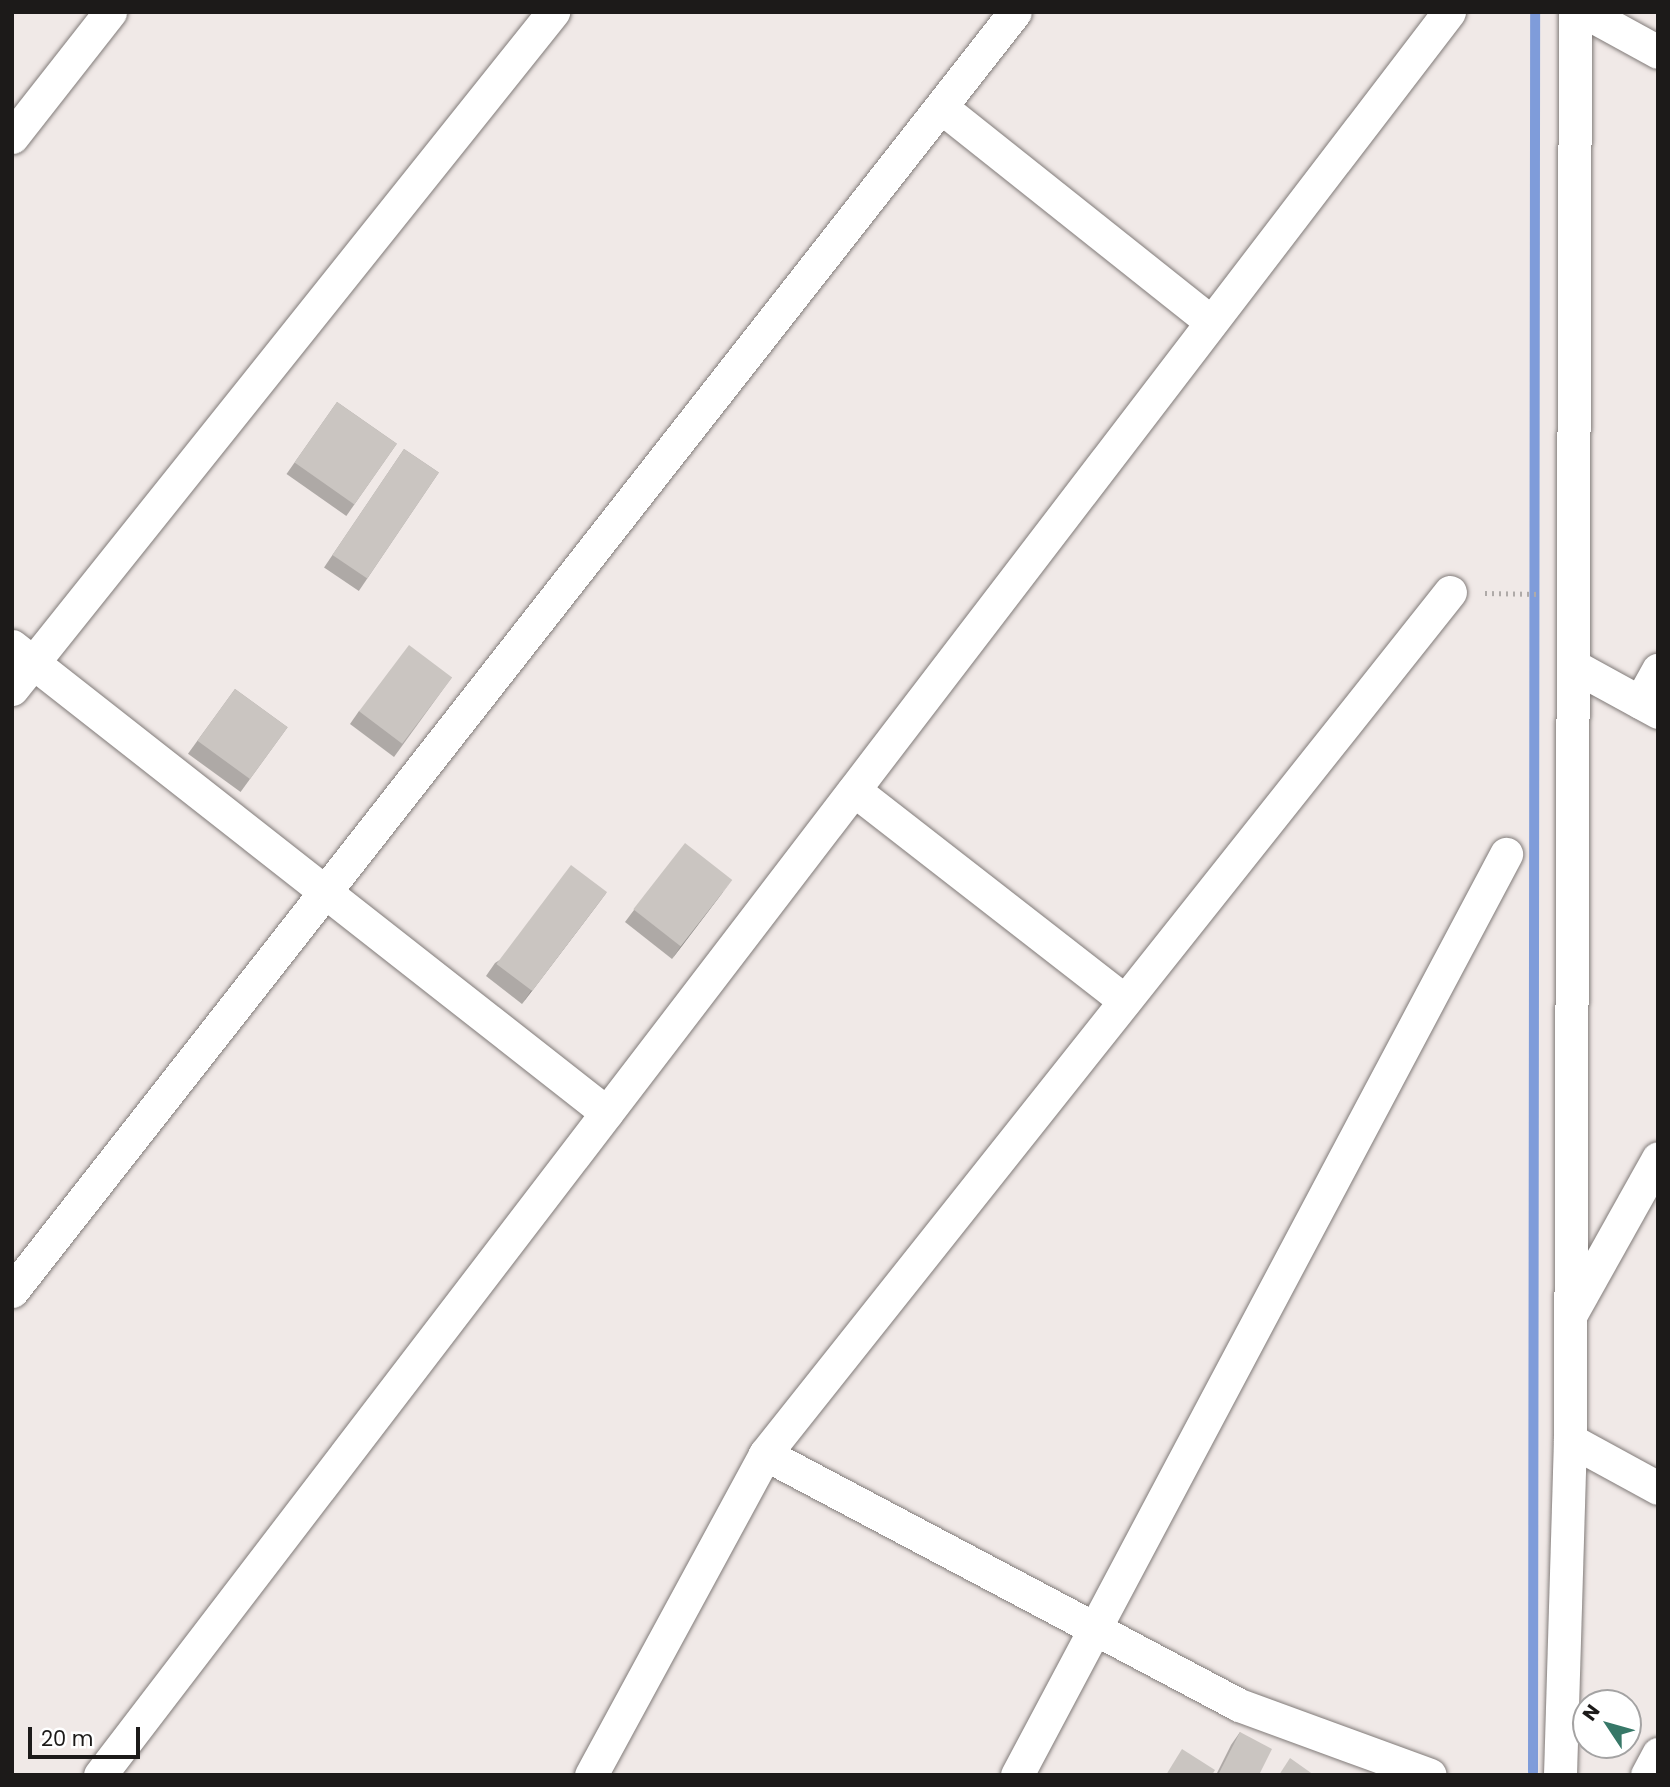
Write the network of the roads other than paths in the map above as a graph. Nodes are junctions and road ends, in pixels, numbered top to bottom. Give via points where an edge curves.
1 (110, 12) edge
2 (553, 12) edge
3 (1015, 12) edge
4 (1449, 12) edge
5 (1576, 12) edge
6 (1585, 12) edge
7 (1658, 52) edge
8 (941, 107) junction
9 (12, 137) edge
10 (1212, 322) junction
11 (1450, 592) dead end
12 (23, 654) edge
13 (1574, 666) junction
14 (1658, 670) edge
15 (12, 689) edge
16 (1649, 707) edge
17 (854, 790) junction
18 (1506, 854) dead end
19 (325, 892) junction
20 (1125, 1001) junction
21 (607, 1113) junction
22 (1658, 1158) edge
23 (12, 1291) edge
24 (1570, 1314) junction
25 (1570, 1440) junction
26 (765, 1454) junction
27 (1658, 1488) edge
28 (1094, 1632) junction
29 (1658, 1754) edge
30 (1425, 1774) edge
31 (100, 1775) edge
32 (591, 1775) edge
33 (1017, 1775) edge
34 (1560, 1775) edge
35 (1647, 1775) edge

1 - 9 street
2 - 12 street
3 - 8 street
4 - 10 street
5 - 13 street
6 - 7 street
8 - 10 street
8 - 19 street
10 - 17 street
11 - 20 street
12 - 15 street
12 - 19 street
13 - 16 street
13 - 24 street
14 - 16 street
17 - 20 street
17 - 21 street
18 - 28 street
19 - 21 street
19 - 23 street
20 - 26 street
21 - 31 street
22 - 24 street
24 - 25 street
25 - 27 street
25 - 34 street
26 - 28 street
26 - 32 street
28 - 30 street via 1240,1705
28 - 33 street
29 - 35 street

